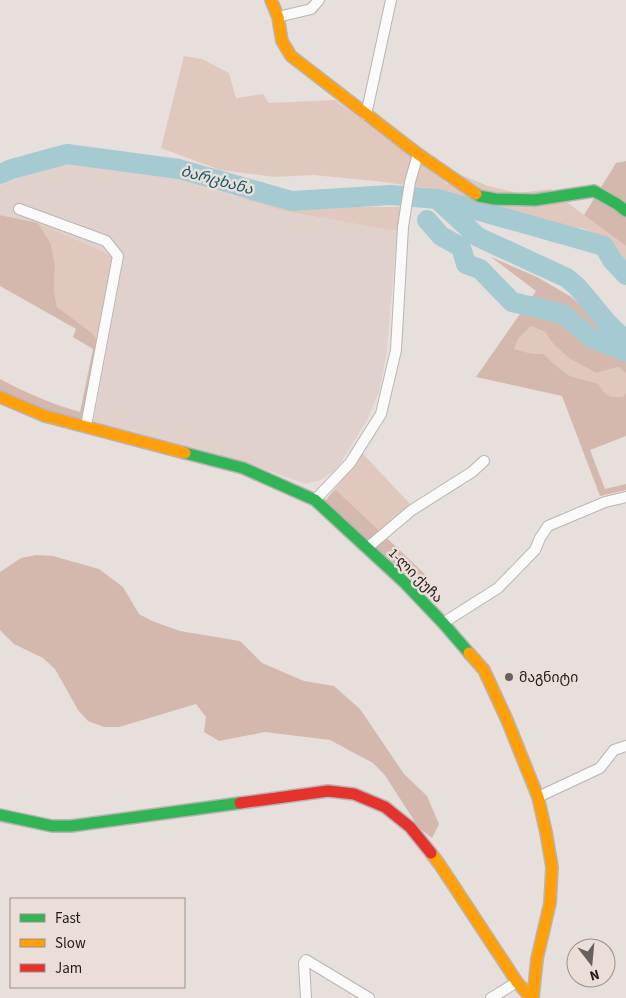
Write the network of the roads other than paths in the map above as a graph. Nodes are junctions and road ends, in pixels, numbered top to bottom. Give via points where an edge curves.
1 (271, 0) edge
2 (319, 0) edge
3 (391, 0) edge
4 (278, 16) junction
5 (366, 115) junction
6 (418, 154) junction
7 (19, 209) dead end
8 (626, 211) edge
9 (0, 397) edge
10 (86, 426) junction
11 (484, 461) dead end
12 (626, 497) edge
13 (314, 500) junction
14 (367, 548) junction
15 (443, 623) junction
16 (626, 746) edge
17 (538, 797) junction
18 (0, 815) edge
19 (518, 982) junction
20 (306, 998) edge
21 (369, 998) edge
22 (491, 998) edge
23 (532, 998) edge

1 - 4 street
2 - 4 street via 311,9
3 - 5 street
4 - 5 street via 282,41 291,56
5 - 6 street
6 - 8 street via 479,196 535,200 594,191
6 - 13 street via 405,214 396,350 381,414 350,463
7 - 10 street via 106,241 118,256
9 - 10 street, 1-ლი ქუჩა via 45,416
10 - 13 street, 1-ლი ქუჩა via 243,468
11 - 14 street via 412,510
12 - 15 street via 605,502 548,526 536,550 498,588
13 - 14 street, 1-ლი ქუჩა
14 - 15 street, 1-ლი ქუჩა
15 - 17 street, 1-ლი ქუჩა via 484,670
16 - 17 street via 614,750 600,768
17 - 23 street, 1-ლი ქუჩა via 552,867 550,903
18 - 19 street via 52,826 71,826 328,790 354,794 385,807 410,827 440,865
19 - 22 street
19 - 23 street
20 - 21 street via 306,960

